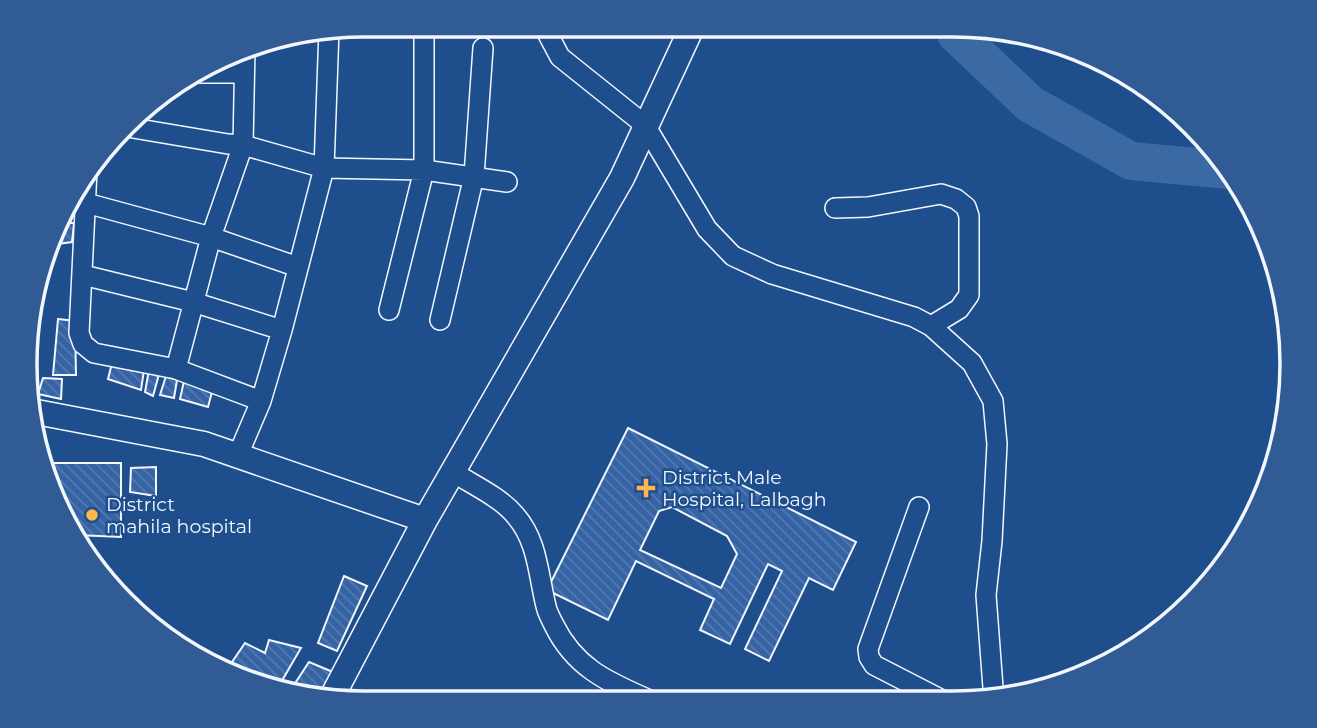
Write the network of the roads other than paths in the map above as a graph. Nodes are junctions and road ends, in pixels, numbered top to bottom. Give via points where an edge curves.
1 (424, 37) edge
2 (549, 37) edge
3 (687, 37) edge
4 (329, 39) edge
5 (483, 48) dead end
6 (244, 60) edge
7 (244, 73) junction
8 (213, 74) edge
9 (645, 125) junction
10 (137, 129) edge
11 (243, 145) junction
12 (324, 168) junction
13 (424, 170) junction
14 (474, 176) junction
15 (507, 182) dead end
16 (86, 191) edge
17 (86, 203) junction
18 (835, 208) dead end
19 (211, 237) junction
20 (298, 267) junction
21 (83, 275) junction
22 (193, 302) junction
23 (389, 310) dead end
24 (440, 320) dead end
25 (931, 326) junction
26 (282, 330) junction
27 (176, 369) junction
28 (261, 401) junction
29 (41, 413) edge
30 (237, 455) junction
31 (453, 472) junction
32 (919, 507) dead end
33 (425, 520) junction
34 (993, 688) edge
35 (336, 690) edge
36 (630, 691) edge
37 (925, 691) edge

1 - 13 street
2 - 9 street via 559,57
3 - 9 street
4 - 12 street
5 - 14 street
6 - 7 street
7 - 8 street
7 - 11 street
9 - 25 street via 707,229 733,256 772,274
9 - 31 street via 622,178
10 - 11 street
11 - 12 street
11 - 19 street
12 - 13 street
12 - 20 street
13 - 14 street
13 - 23 street
14 - 15 street
14 - 24 street
16 - 17 street
17 - 19 street
17 - 21 street
18 - 25 street via 941,194 966,207 970,216 969,295 959,309
19 - 20 street
19 - 22 street
20 - 26 street
21 - 22 street
21 - 27 street via 79,333 83,344 94,353
22 - 26 street
22 - 27 street
25 - 34 street via 972,363 993,401 997,444 986,595
26 - 28 street
27 - 28 street
28 - 30 street
29 - 30 street via 204,444
30 - 33 street
31 - 33 street
31 - 36 street via 516,516 537,556 546,608 566,646 594,673
32 - 37 street via 868,649 874,665
33 - 35 street

